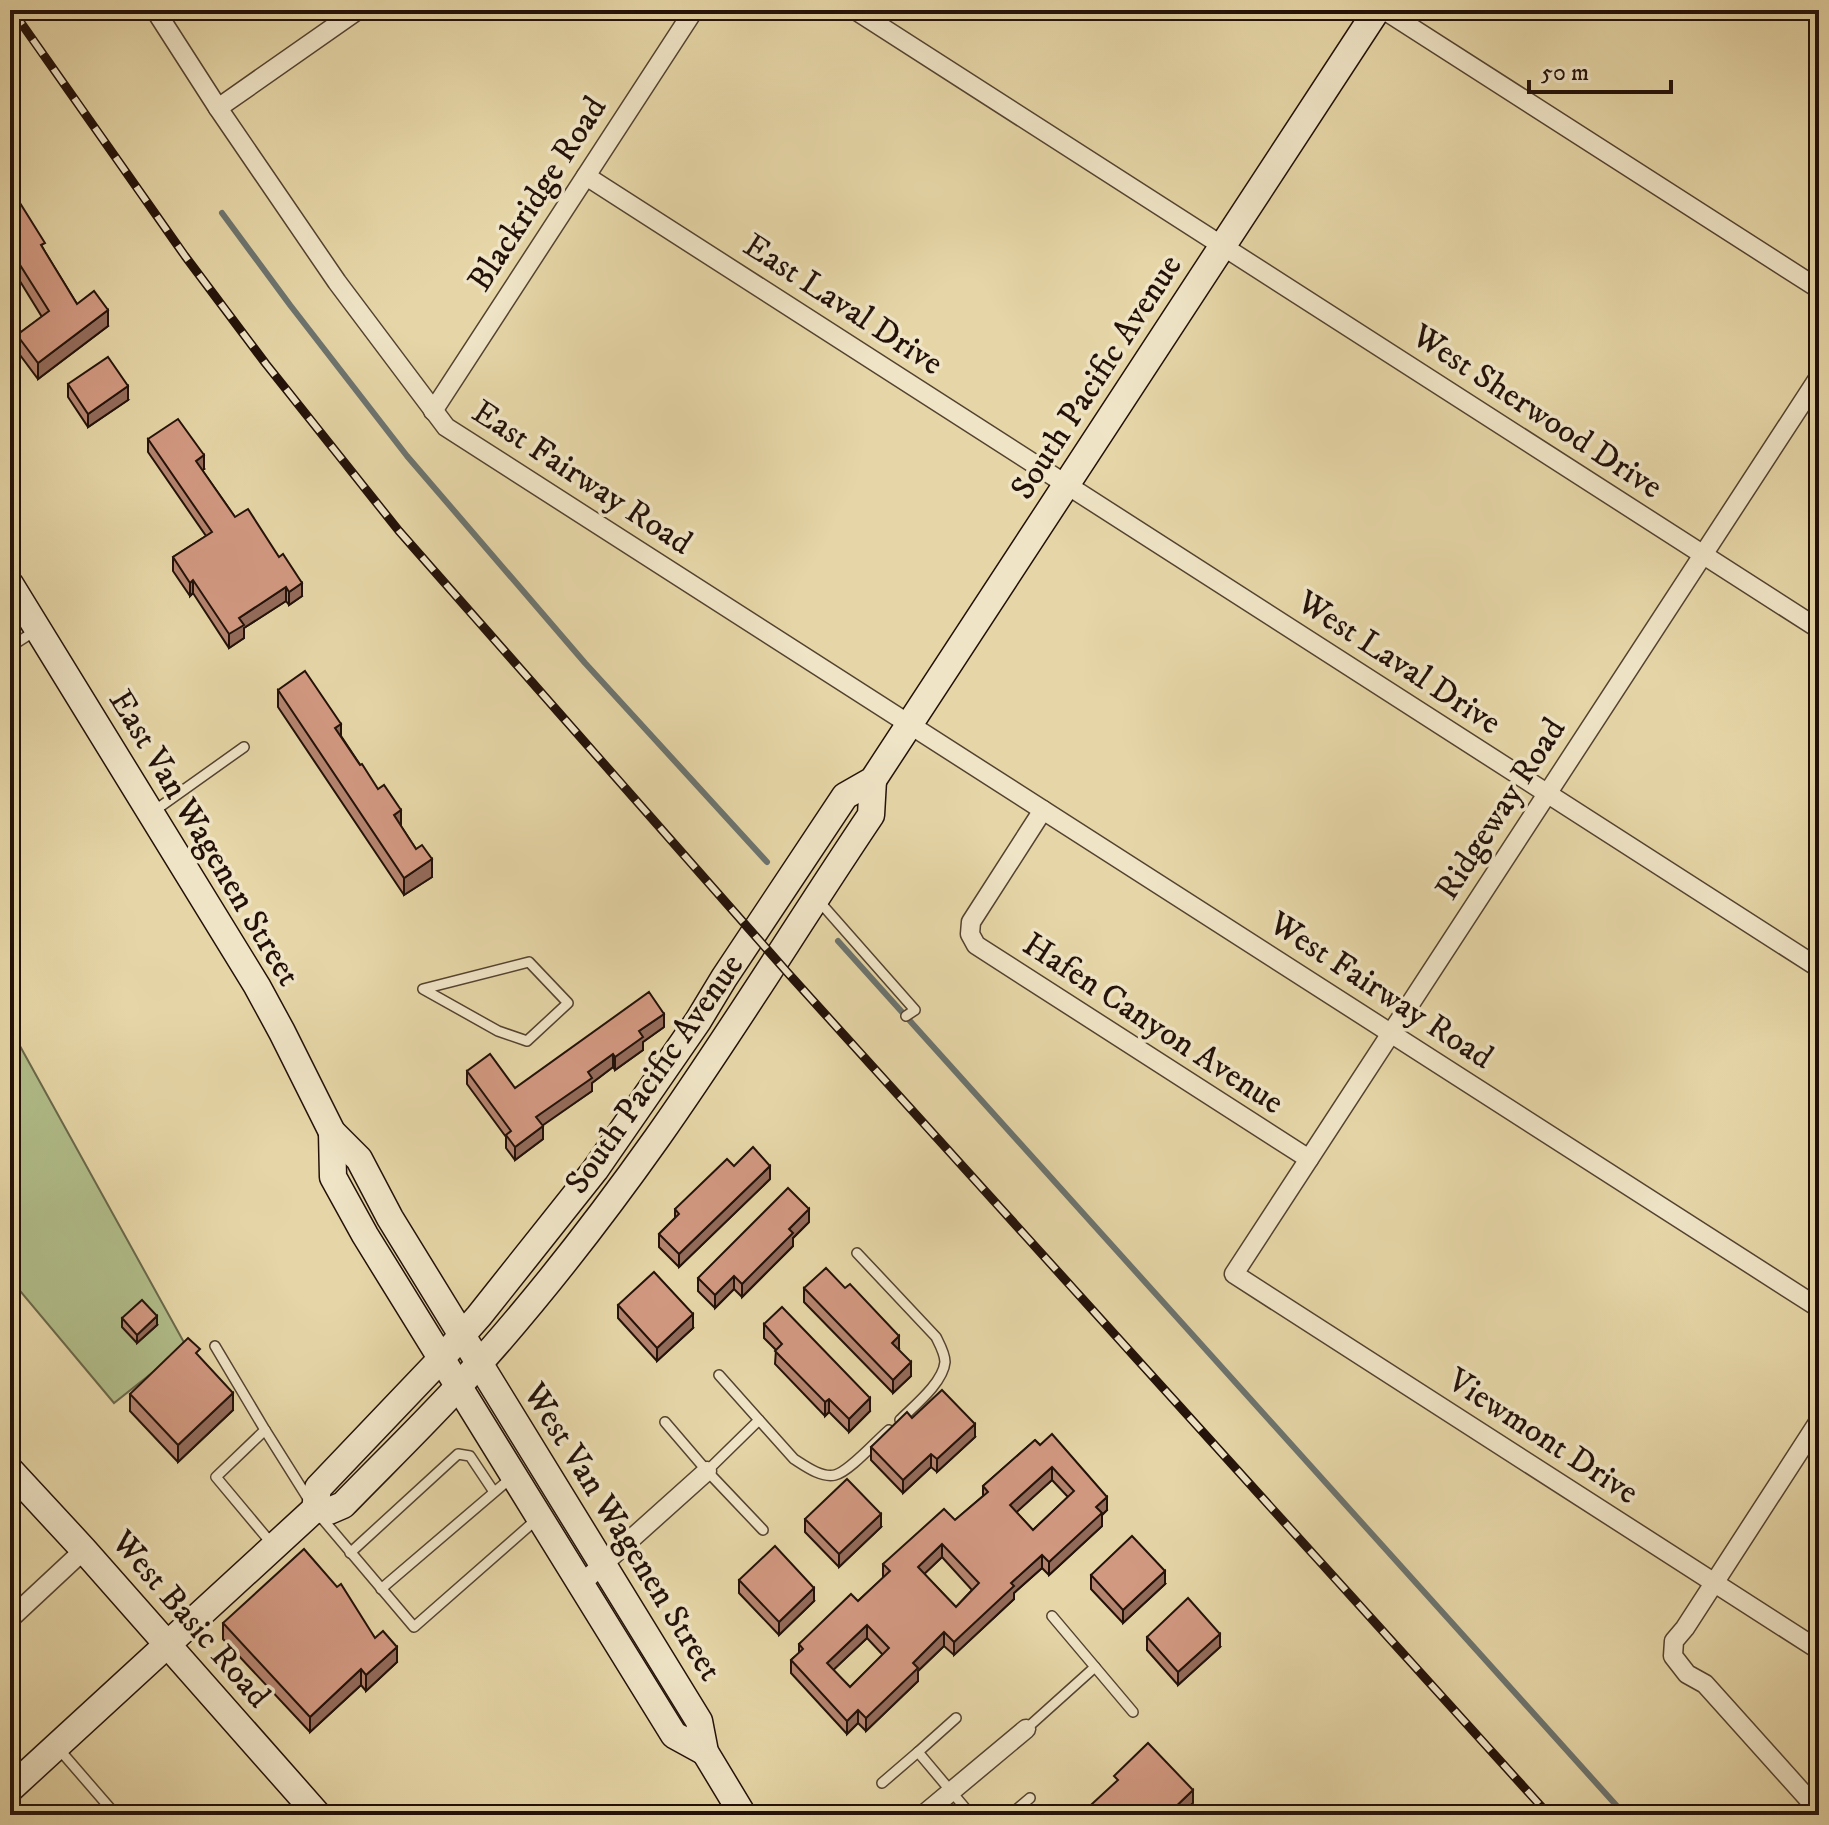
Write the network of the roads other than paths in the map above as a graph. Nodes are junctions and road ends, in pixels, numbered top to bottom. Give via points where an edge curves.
1 (155, 10) edge
2 (358, 10) edge
3 (694, 10) edge
4 (855, 10) edge
5 (1377, 10) edge
6 (1384, 10) edge
7 (218, 108) junction
8 (586, 176) junction
9 (1222, 246) junction
10 (1819, 289) edge
11 (1819, 377) edge
12 (433, 411) junction
13 (1067, 485) junction
14 (1703, 554) junction
15 (10, 584) edge
16 (1819, 629) edge
17 (38, 630) junction
18 (10, 647) edge
19 (910, 724) junction
20 (244, 747) dead end
21 (873, 780) junction
22 (1547, 793) junction
23 (1043, 810) junction
24 (151, 813) junction
25 (816, 898) junction
26 (529, 962) joint
27 (1819, 968) edge
28 (906, 1016) dead end
29 (1391, 1032) junction
30 (332, 1132) junction
31 (1309, 1159) junction
32 (857, 1253) dead end
33 (1234, 1274) joint
34 (1819, 1308) edge
35 (215, 1346) dead end
36 (470, 1350) junction
37 (450, 1373) junction
38 (719, 1375) dead end
39 (759, 1420) junction
40 (1819, 1421) edge
41 (665, 1422) dead end
42 (265, 1430) junction
43 (10, 1470) edge
44 (707, 1471) junction
45 (504, 1484) junction
46 (315, 1509) junction
47 (539, 1517) junction
48 (763, 1530) dead end
49 (274, 1546) junction
50 (84, 1550) junction
51 (350, 1553) junction
52 (602, 1565) junction
53 (1714, 1583) junction
54 (581, 1584) junction
55 (381, 1589) junction
56 (1052, 1616) dead end
57 (10, 1619) edge
58 (167, 1645) junction
59 (1819, 1650) edge
60 (1095, 1667) junction
61 (1133, 1712) dead end
62 (956, 1718) dead end
63 (1026, 1729) joint
64 (57, 1746) junction
65 (705, 1752) junction
66 (918, 1752) junction
67 (882, 1783) dead end
68 (10, 1789) edge
69 (951, 1791) junction
70 (1030, 1798) dead end
71 (1819, 1811) edge
72 (116, 1815) edge
73 (318, 1815) edge
74 (743, 1815) edge
75 (923, 1815) edge
76 (971, 1815) edge
77 (1010, 1815) edge

1 - 7 street, East Fairway Road
2 - 7 street
3 - 8 street, Blackridge Road
4 - 9 street, West Sherwood Drive
5 - 9 street, South Pacific Avenue
6 - 10 street
7 - 12 street, East Fairway Road
8 - 12 street, Blackridge Road
8 - 13 street, East Laval Drive
9 - 13 street, South Pacific Avenue
9 - 14 street, West Sherwood Drive
11 - 14 street, Ridgeway Road
12 - 19 street, East Fairway Road via 446,427
13 - 19 street, South Pacific Avenue
13 - 22 street, West Laval Drive
14 - 16 street, West Sherwood Drive
14 - 22 street, Ridgeway Road
15 - 17 street, East Van Wagenen Street
17 - 18 lane
17 - 24 street, East Van Wagenen Street
19 - 21 street, South Pacific Avenue
19 - 23 street, West Fairway Road
20 - 24 lane
21 - 25 street, South Pacific Avenue via 871,815
21 - 36 street, South Pacific Avenue via 845,796 631,1121 554,1223
22 - 27 street, West Laval Drive
22 - 29 street, Ridgeway Road
23 - 29 street, West Fairway Road
23 - 31 street, Hafen Canyon Avenue via 971,922 976,945
24 - 30 street, East Van Wagenen Street via 257,986
25 - 28 lane via 915,1010
25 - 36 street, South Pacific Avenue via 656,1140 584,1236
26 - 26 lane via 469,977 423,989 498,1031 527,1041 568,1003
29 - 31 street, Ridgeway Road
29 - 34 street, West Fairway Road
30 - 36 street, East Van Wagenen Street via 359,1159
30 - 37 street, East Van Wagenen Street via 333,1177
31 - 33 street, Ridgeway Road
32 - 39 lane via 936,1337 944,1353 940,1377 835,1475 794,1459
33 - 53 street, Viewmont Drive
35 - 42 lane
36 - 37 street, South Pacific Avenue
36 - 52 street, West Van Wagenen Street
37 - 45 street, West Van Wagenen Street
37 - 46 street, South Pacific Avenue via 318,1488
38 - 39 lane
39 - 44 lane
40 - 53 street
41 - 44 lane
42 - 46 lane
42 - 49 lane via 216,1477
43 - 50 street, West Basic Road
44 - 48 lane
44 - 52 street
45 - 47 street, West Van Wagenen Street
45 - 51 lane via 470,1456 458,1454
45 - 55 lane
46 - 49 street
46 - 51 lane
47 - 54 street, West Van Wagenen Street
47 - 55 lane via 414,1627
49 - 58 street
50 - 57 street
50 - 58 street, West Basic Road
51 - 55 lane
52 - 54 street
52 - 65 street, West Van Wagenen Street via 699,1721
53 - 59 street, Viewmont Drive
53 - 71 street via 1674,1641 1673,1656 1687,1674 1705,1684
54 - 65 street, West Van Wagenen Street via 674,1735
56 - 60 lane
58 - 64 street
58 - 73 street, West Basic Road
60 - 61 lane
60 - 63 lane
62 - 66 lane
63 - 69 street
64 - 68 street
64 - 72 lane
65 - 74 street, West Van Wagenen Street
66 - 67 lane
66 - 69 lane
69 - 75 street
69 - 76 lane
70 - 77 lane

